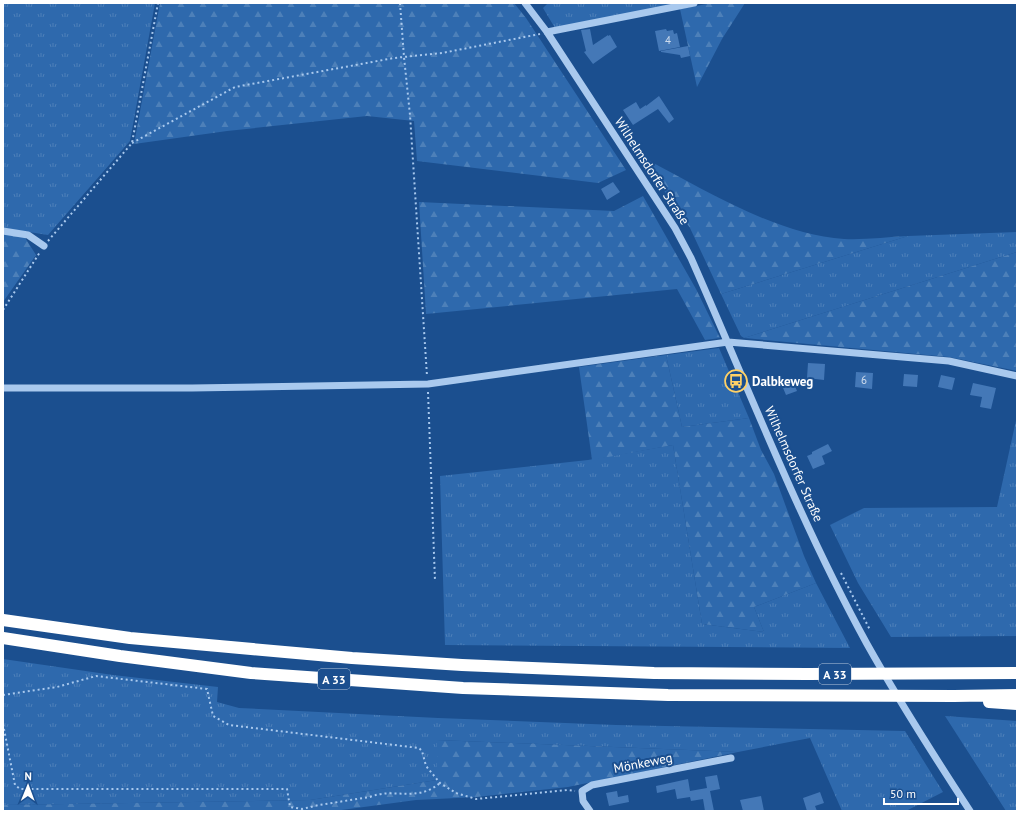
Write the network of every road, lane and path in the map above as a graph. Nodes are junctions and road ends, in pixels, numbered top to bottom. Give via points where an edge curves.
1 (158, 3) edge
2 (400, 3) edge
3 (525, 3) edge
4 (694, 3) edge
5 (547, 32) junction
6 (404, 57) junction
7 (132, 143) junction
8 (3, 231) edge
9 (44, 246) junction
10 (3, 310) edge
11 (728, 342) junction
12 (1017, 376) edge
13 (428, 384) junction
14 (3, 388) edge
15 (838, 567) dead end
16 (435, 581) dead end
17 (3, 620) edge
18 (873, 635) dead end
19 (3, 638) edge
20 (1017, 673) edge
21 (3, 695) edge
22 (1017, 695) edge
23 (954, 696) junction
24 (1017, 704) edge
25 (3, 724) edge
26 (731, 758) dead end
27 (440, 783) junction
28 (582, 791) junction
29 (590, 811) edge
30 (970, 811) edge

1 - 7 path
2 - 6 path
3 - 5 street, Wilhelmsdorfer Straße
4 - 5 street
5 - 6 path via 442,53
5 - 11 street, Wilhelmsdorfer Straße via 675,228
6 - 7 path via 235,87
6 - 13 path
7 - 9 path
8 - 9 street via 28,235
9 - 10 path
11 - 12 street via 949,361
11 - 13 street
11 - 30 street, Wilhelmsdorfer Straße via 788,482 867,643 918,732
13 - 14 street
13 - 16 path
15 - 18 path
17 - 20 highway, A 33 via 138,639 454,664 654,673
19 - 23 highway, A 33 via 251,673 463,688 668,695
21 - 27 path via 57,687 96,676 207,689 212,716 229,725 419,748 426,766
22 - 23 highway, A 33
23 - 24 highway
25 - 27 path via 15,784 20,789 287,789 290,807 302,809 377,794 422,793
26 - 28 street, Mönkeweg via 592,785
27 - 28 path via 456,793 476,799 568,790
28 - 29 street via 583,801

